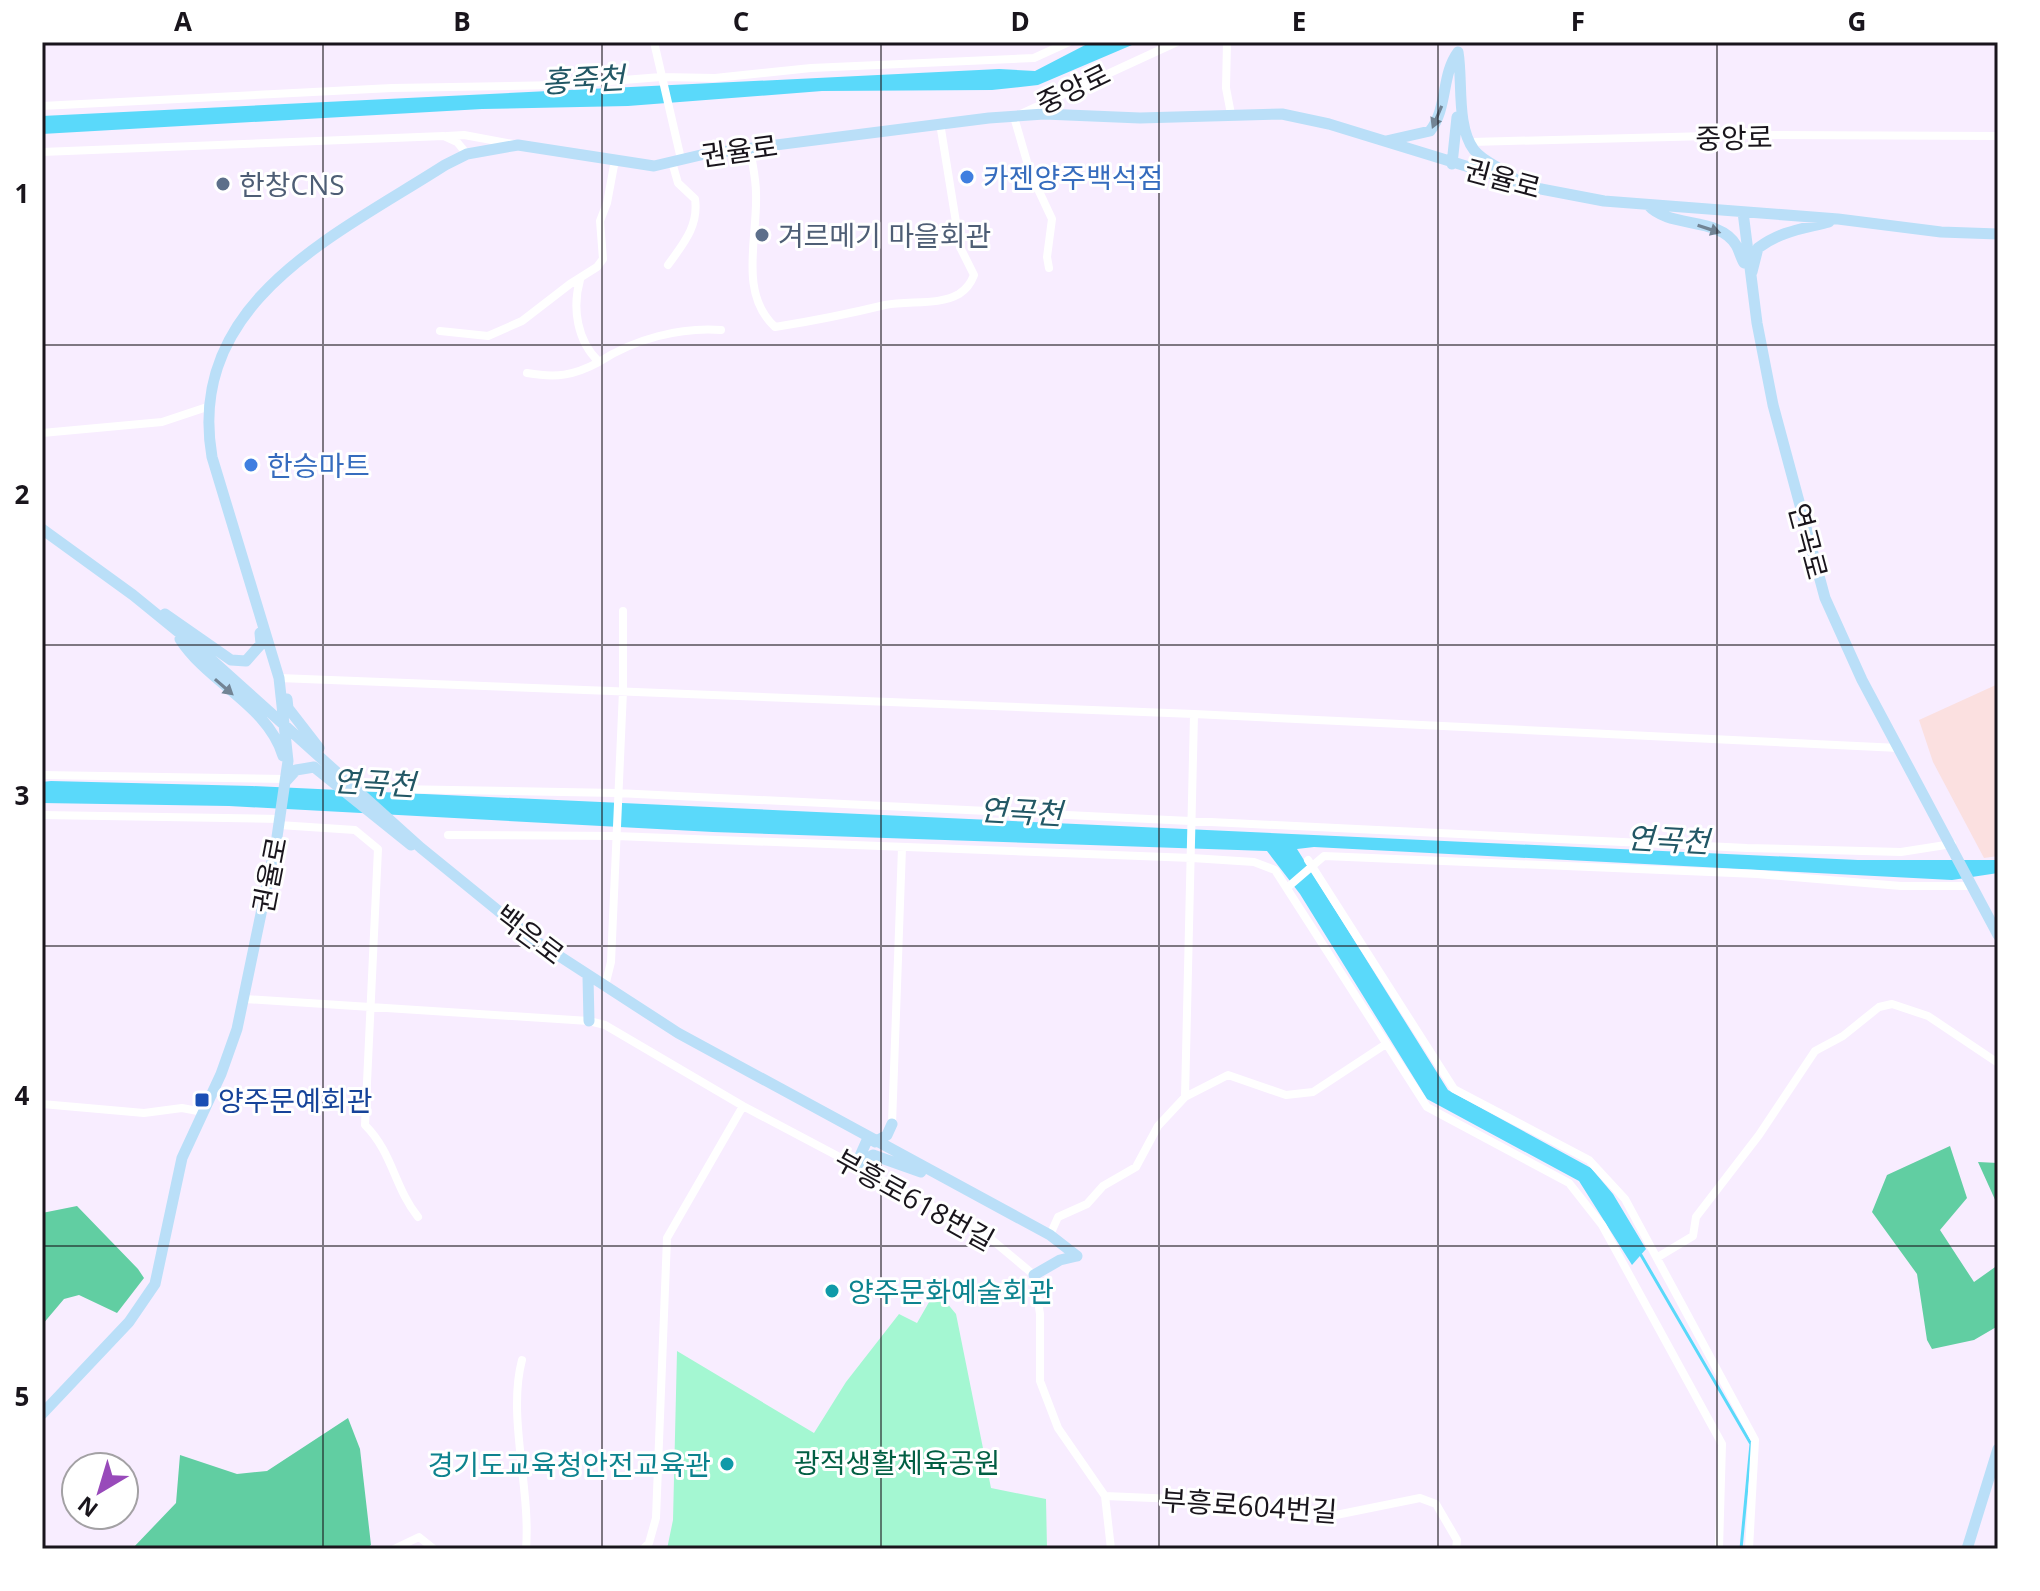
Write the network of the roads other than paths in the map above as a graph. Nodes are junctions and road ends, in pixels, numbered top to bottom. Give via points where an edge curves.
1 (654, 42) edge
2 (1069, 42) edge
3 (1177, 42) edge
4 (1227, 42) edge
5 (1458, 47) edge
6 (661, 77) junction
7 (42, 106) edge
8 (1231, 114) junction
9 (1014, 117) junction
10 (940, 123) junction
11 (444, 136) junction
12 (1998, 136) edge
13 (1379, 141) junction
14 (1471, 142) junction
15 (518, 145) junction
16 (750, 148) junction
17 (42, 152) edge
18 (467, 154) junction
19 (615, 160) junction
20 (676, 160) junction
21 (1452, 164) junction
22 (1518, 182) junction
23 (1648, 205) junction
24 (1743, 212) junction
25 (1838, 219) junction
26 (1998, 234) edge
27 (668, 265) dead end
28 (1049, 268) dead end
29 (1750, 277) junction
30 (580, 280) junction
31 (721, 330) dead end
32 (440, 331) dead end
33 (599, 362) junction
34 (527, 373) dead end
35 (207, 407) junction
36 (42, 433) edge
37 (42, 529) edge
38 (245, 574) junction
39 (623, 611) dead end
40 (155, 613) junction
41 (173, 628) junction
42 (281, 678) junction
43 (623, 691) junction
44 (1194, 714) junction
45 (285, 724) junction
46 (1900, 748) junction
47 (42, 775) edge
48 (286, 779) junction
49 (339, 781) junction
50 (394, 789) dead end
51 (617, 793) junction
52 (42, 815) edge
53 (1192, 819) junction
54 (280, 822) junction
55 (400, 834) junction
56 (448, 835) dead end
57 (616, 836) junction
58 (1952, 844) junction
59 (902, 848) junction
60 (1192, 858) junction
61 (1310, 863) junction
62 (1973, 886) junction
63 (1288, 887) junction
64 (1998, 935) edge
65 (588, 977) junction
66 (605, 986) junction
67 (245, 999) junction
68 (368, 1007) junction
69 (589, 1021) junction
70 (1386, 1044) junction
71 (1998, 1063) edge
72 (1185, 1097) junction
73 (42, 1104) edge
74 (743, 1106) junction
75 (203, 1112) junction
76 (892, 1124) joint
77 (872, 1140) junction
78 (856, 1165) junction
79 (956, 1185) junction
80 (418, 1217) dead end
81 (1050, 1235) junction
82 (1658, 1257) junction
83 (1034, 1275) junction
84 (522, 1360) dead end
85 (42, 1414) edge
86 (1998, 1449) edge
87 (1105, 1496) junction
88 (394, 1549) edge
89 (434, 1549) edge
90 (526, 1549) edge
91 (607, 1549) edge
92 (618, 1549) edge
93 (643, 1549) edge
94 (1111, 1549) edge
95 (1456, 1549) edge
96 (1719, 1549) edge
97 (1749, 1549) edge
98 (1967, 1549) edge

1 - 6 street
2 - 6 street via 1034,58
3 - 9 street, 중앙로
4 - 8 street
5 -> 13 main road via 1441,112 1430,131
5 - 14 main road via 1464,127
5 - 21 main road
6 - 7 street
6 - 20 street
8 - 9 main road, 권율로
8 - 13 main road, 권율로 via 1312,119
9 - 10 main road, 권율로
9 - 28 street via 1030,172 1052,219
10 - 16 main road, 권율로
10 - 16 street via 960,247 974,275 971,284 957,295 934,301 775,327 762,315 753,276 757,192
11 - 15 street
11 - 17 street
11 - 18 street
12 - 14 street, 중앙로
13 - 21 main road, 권율로
14 - 22 main road via 1481,156
15 - 18 main road, 권율로
15 - 19 main road, 권율로
16 - 20 main road, 권율로
18 - 35 main road, 권율로 via 381,206 266,287 223,352
19 - 20 main road, 권율로 via 654,166
19 - 30 street via 600,221 603,259
20 - 27 street via 678,183 695,199 697,217
21 - 22 main road, 권율로
22 - 23 main road, 권율로
23 - 24 main road, 권율로
23 -> 29 main road via 1657,215 1729,238
24 - 25 main road, 권율로
24 - 29 main road, 연곡로
25 - 26 main road, 권율로
25 - 29 main road via 1773,237 1758,248
29 - 46 main road, 연곡로 via 1773,405 1825,598
30 - 32 street via 522,321 488,336
30 - 33 street via 579,333
31 - 33 street via 694,328 655,338 614,351
33 - 34 street via 555,378
35 - 36 street via 162,422
35 - 38 main road, 권율로 via 212,457
37 - 40 main road, 백은로
38 - 40 main road via 261,644 246,661 231,660 167,614
38 - 42 main road, 권율로
39 - 43 street
40 - 41 main road, 백은로
41 - 45 main road, 백은로
41 -> 48 main road via 189,653 273,729
42 - 43 street
42 - 45 main road, 권율로
42 - 49 main road via 288,708
43 - 44 street
43 - 51 street
44 - 46 street
44 - 53 street
45 - 48 main road, 권율로
45 - 49 main road, 백은로
46 - 58 main road, 연곡로
47 - 48 street
48 - 49 main road via 304,766
48 - 54 main road, 권율로
49 - 55 main road
49 - 55 main road, 백은로 via 351,786
50 - 51 street
51 - 53 street
51 - 57 street
52 - 54 street, 권율로
53 - 58 street via 1747,848 1901,852
53 - 60 street
54 - 67 main road, 권율로
54 - 68 street via 355,830 378,849
55 - 65 main road, 백은로
56 - 57 street
57 - 59 street
57 - 66 street via 611,962
58 - 62 main road, 연곡로
59 - 60 street
59 - 76 street
60 - 63 street via 1254,862 1275,870
60 - 72 street
61 - 62 street via 1324,856
61 - 63 street
61 - 82 street via 1454,1089 1589,1160 1625,1199
62 - 64 main road
63 - 70 street
65 - 66 main road, 백은로
65 - 69 main road
66 - 77 main road, 백은로 via 678,1033
67 - 68 street, 부흥로618번길
67 - 75 main road, 권율로
68 - 69 street, 부흥로618번길
68 - 80 street via 365,1125 388,1151 404,1200
69 - 74 street, 부흥로618번길 via 634,1039
70 - 72 street via 1313,1092 1286,1095 1228,1075
70 - 96 street via 1427,1107 1569,1183 1602,1225 1722,1444
71 - 82 street via 1928,1016 1892,1004 1879,1007 1815,1051 1696,1217 1693,1236
72 - 81 street via 1158,1126 1136,1167 1103,1186 1087,1204 1058,1217
73 - 75 street
74 - 78 street, 부흥로618번길
74 - 93 street via 667,1238 656,1518
75 - 85 main road, 권율로 via 182,1158 161,1268 148,1298
76 - 77 main road via 887,1135
77 - 78 main road
77 - 79 main road, 백은로
78 - 79 main road via 873,1155
78 - 83 street, 부흥로618번길 via 985,1234
79 - 81 main road, 백은로
81 - 83 main road, 백은로 via 1077,1256
82 - 97 street via 1755,1440
83 - 87 street via 1040,1381 1058,1428
84 - 90 street via 519,1408 529,1517
86 - 98 main road
87 - 94 street
87 - 95 street, 부흥로604번길 via 1247,1502 1294,1514 1331,1516 1420,1498 1436,1504 1457,1540
88 - 89 street via 419,1537
91 - 92 street

